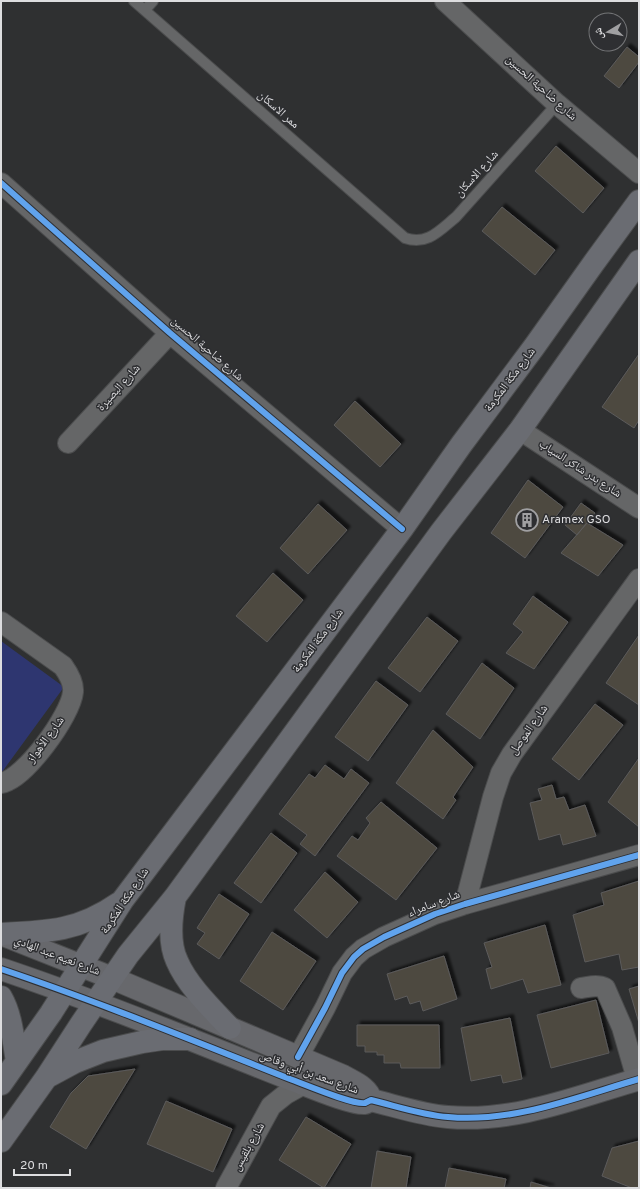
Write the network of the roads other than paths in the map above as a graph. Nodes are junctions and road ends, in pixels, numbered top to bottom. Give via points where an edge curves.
1 (134, 1) edge
2 (153, 1) edge
3 (445, 1) edge
4 (145, 10) junction
5 (557, 104) junction
6 (639, 173) edge
7 (1, 183) edge
8 (639, 201) edge
9 (405, 238) joint
10 (639, 260) edge
11 (170, 333) junction
12 (520, 430) junction
13 (68, 443) dead end
14 (639, 508) edge
15 (402, 530) junction
16 (639, 579) edge
17 (1, 622) edge
18 (1, 783) edge
19 (639, 855) edge
20 (175, 897) junction
21 (122, 901) junction
22 (466, 904) junction
23 (1, 934) edge
24 (81, 966) junction
25 (1, 969) edge
26 (112, 978) junction
27 (581, 988) dead end
28 (64, 991) junction
29 (1, 997) edge
30 (95, 1002) junction
31 (230, 1028) junction
32 (190, 1039) junction
33 (298, 1057) junction
34 (17, 1061) junction
35 (270, 1071) junction
36 (46, 1078) junction
37 (638, 1079) edge
38 (1, 1084) edge
39 (304, 1084) junction
40 (371, 1100) junction
41 (271, 1106) junction
42 (1, 1141) edge
43 (226, 1188) edge

1 - 4 lane, ممر الاسكان
2 - 4 lane
3 - 5 street, شارع ضاحية الحسين
4 - 9 lane, ممر الاسكان
5 - 6 street, شارع ضاحية الحسين
5 - 9 lane, شارع الاسكان via 456,217 427,239 417,241
7 - 11 street, شارع ضاحية الحسين
8 - 15 main road, شارع مكة المكرمة
10 - 12 main road
11 - 13 street, شارع البصيرة
11 - 15 street, شارع ضاحية الحسين
12 - 14 street, شارع بدر شاكر السياب
12 - 20 main road via 441,532
15 - 21 main road, شارع مكة المكرمة
16 - 22 street, شارع الموصل via 512,754 501,773
17 - 18 street, شارع الأهواز via 63,666 74,690 71,703 52,736 25,769
19 - 22 street, شارع سامراء
20 - 26 main road
20 - 31 main road via 171,931 176,960 200,996
21 - 23 main road via 100,915 74,926 58,930
21 - 24 main road, شارع مكة المكرمة
22 - 33 street, شارع سامراء via 401,929 358,953 342,973
23 - 24 street, شارع نعيم عبد الهادي
24 - 26 street, شارع نعيم عبد الهادي
24 - 28 main road, شارع مكة المكرمة
25 - 28 street
26 - 30 main road
26 - 31 street, شارع سعد بن أبي وقاص
27 - 37 street via 605,988 622,1027
28 - 30 street
28 - 34 main road, شارع مكة المكرمة
29 - 34 main road via 7,1012
30 - 32 street, شارع سعد بن أبي وقاص
30 - 36 main road
31 - 33 street, شارع سعد بن أبي وقاص
32 - 35 street, شارع سعد بن أبي وقاص
32 - 36 main road via 162,1039 103,1051 75,1062
33 - 40 street, شارع سعد بن أبي وقاص via 354,1082 364,1089
34 - 38 main road, شارع مكة المكرمة
35 - 39 street, شارع سعد بن أبي وقاص
35 - 41 street, شارع بلقيس via 273,1088
36 - 42 main road
37 - 40 street, شارع سعد بن أبي وقاص via 549,1106 492,1118 447,1117
39 - 40 street, شارع سعد بن أبي وقاص via 357,1102 365,1103
39 - 41 street, شارع بلقيس
41 - 43 street, شارع بلقيس

